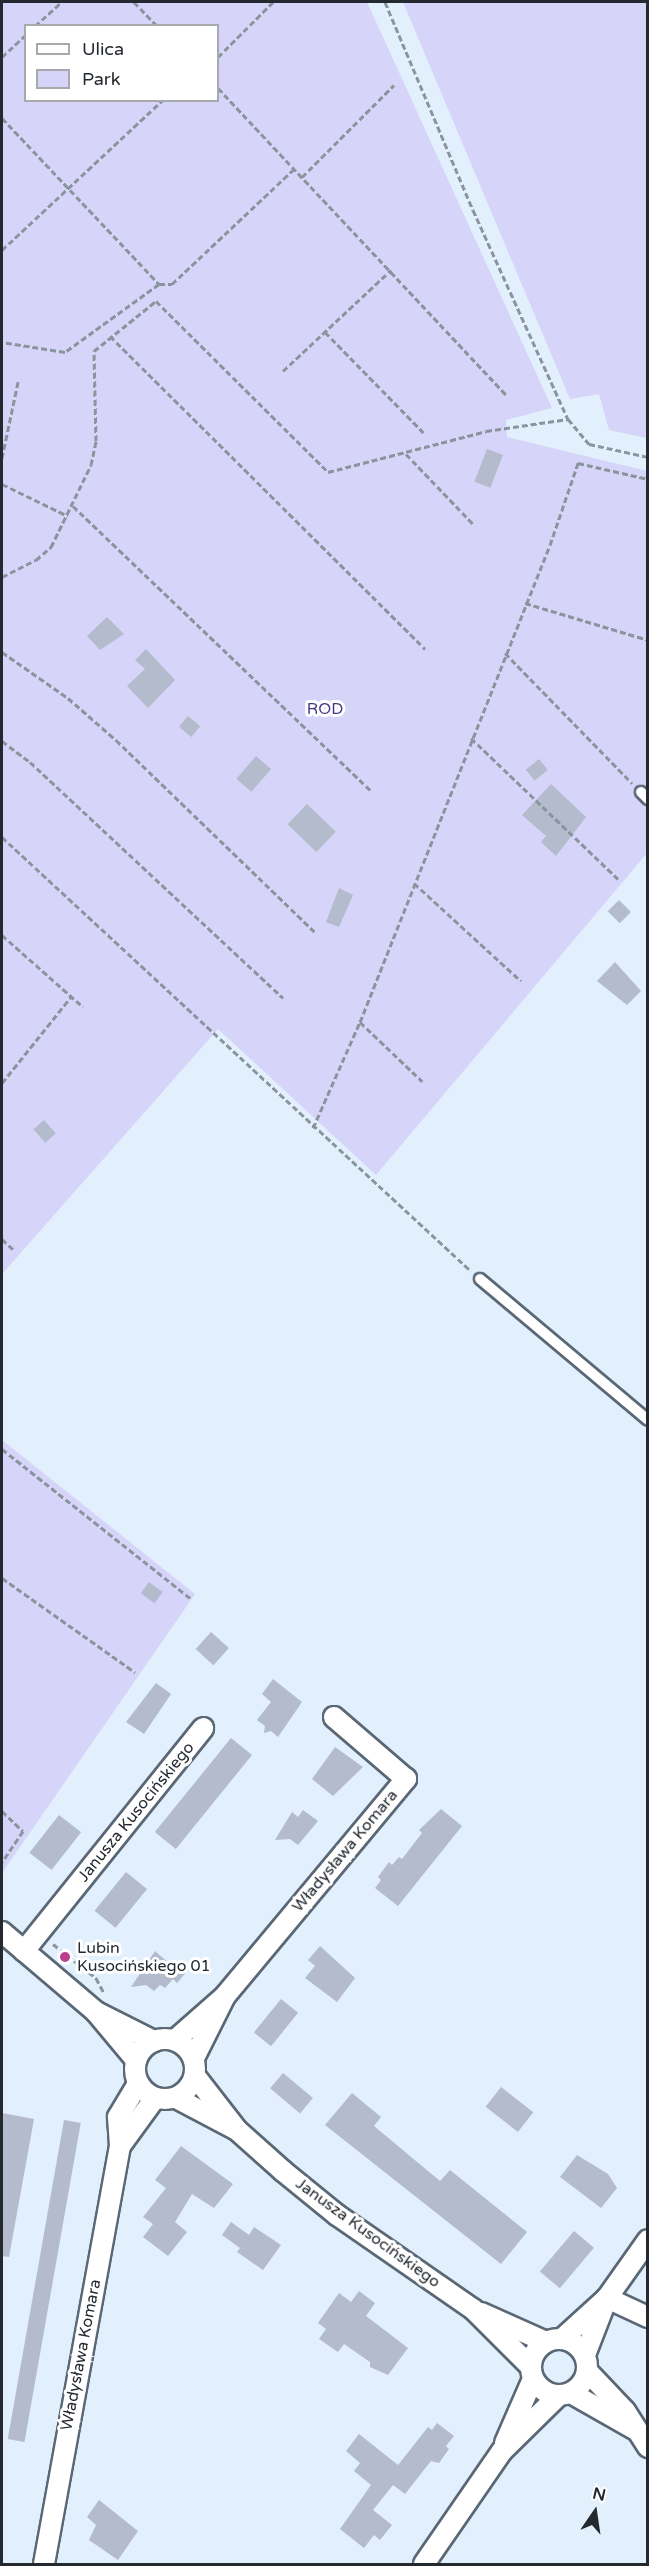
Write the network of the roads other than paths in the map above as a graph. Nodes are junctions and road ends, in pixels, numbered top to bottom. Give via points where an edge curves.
1 (480, 1279) road end
2 (648, 1420) edge
3 (334, 1717) dead end
4 (203, 1728) dead end
5 (2, 1932) edge
6 (24, 1951) junction
7 (225, 1996) junction
8 (103, 2006) junction
9 (175, 2040) junction
10 (154, 2041) junction
11 (136, 2060) junction
12 (195, 2067) junction
13 (138, 2084) junction
14 (154, 2098) junction
15 (176, 2098) junction
16 (237, 2130) junction
17 (120, 2146) junction
18 (648, 2240) edge
19 (607, 2298) junction
20 (473, 2309) junction
21 (648, 2317) edge
22 (554, 2340) junction
23 (586, 2363) junction
24 (531, 2372) junction
25 (564, 2394) junction
26 (634, 2429) junction
27 (648, 2447) edge
28 (502, 2451) junction
29 (44, 2565) edge
30 (424, 2565) edge

1 - 2 lane
3 - 7 street, Władysława Komara via 406,1779
4 - 6 street, Janusza Kusocińskiego
5 - 6 street
6 - 8 street
7 - 9 street
7 - 12 street
8 - 10 street
8 - 11 street
9 - 10 street
9 - 12 street
10 - 11 street via 143,2048
11 - 13 street
12 - 15 street via 189,2090
12 - 16 street
13 - 14 street
13 - 17 street via 118,2117
14 - 15 street
14 - 17 street
15 - 16 street
16 - 20 street, Janusza Kusocińskiego via 336,2215
17 - 29 street, Władysława Komara
18 - 19 street
19 - 21 street
19 - 22 street
19 - 23 street
20 - 22 street, Janusza Kusocińskiego
20 - 24 street, Janusza Kusocińskiego
22 - 23 street via 579,2347
22 - 24 street via 532,2356
23 - 25 street via 579,2388
23 - 26 street via 625,2410
24 - 25 street via 538,2387
24 - 28 street
25 - 26 street
25 - 28 street
26 - 27 street
28 - 30 street

